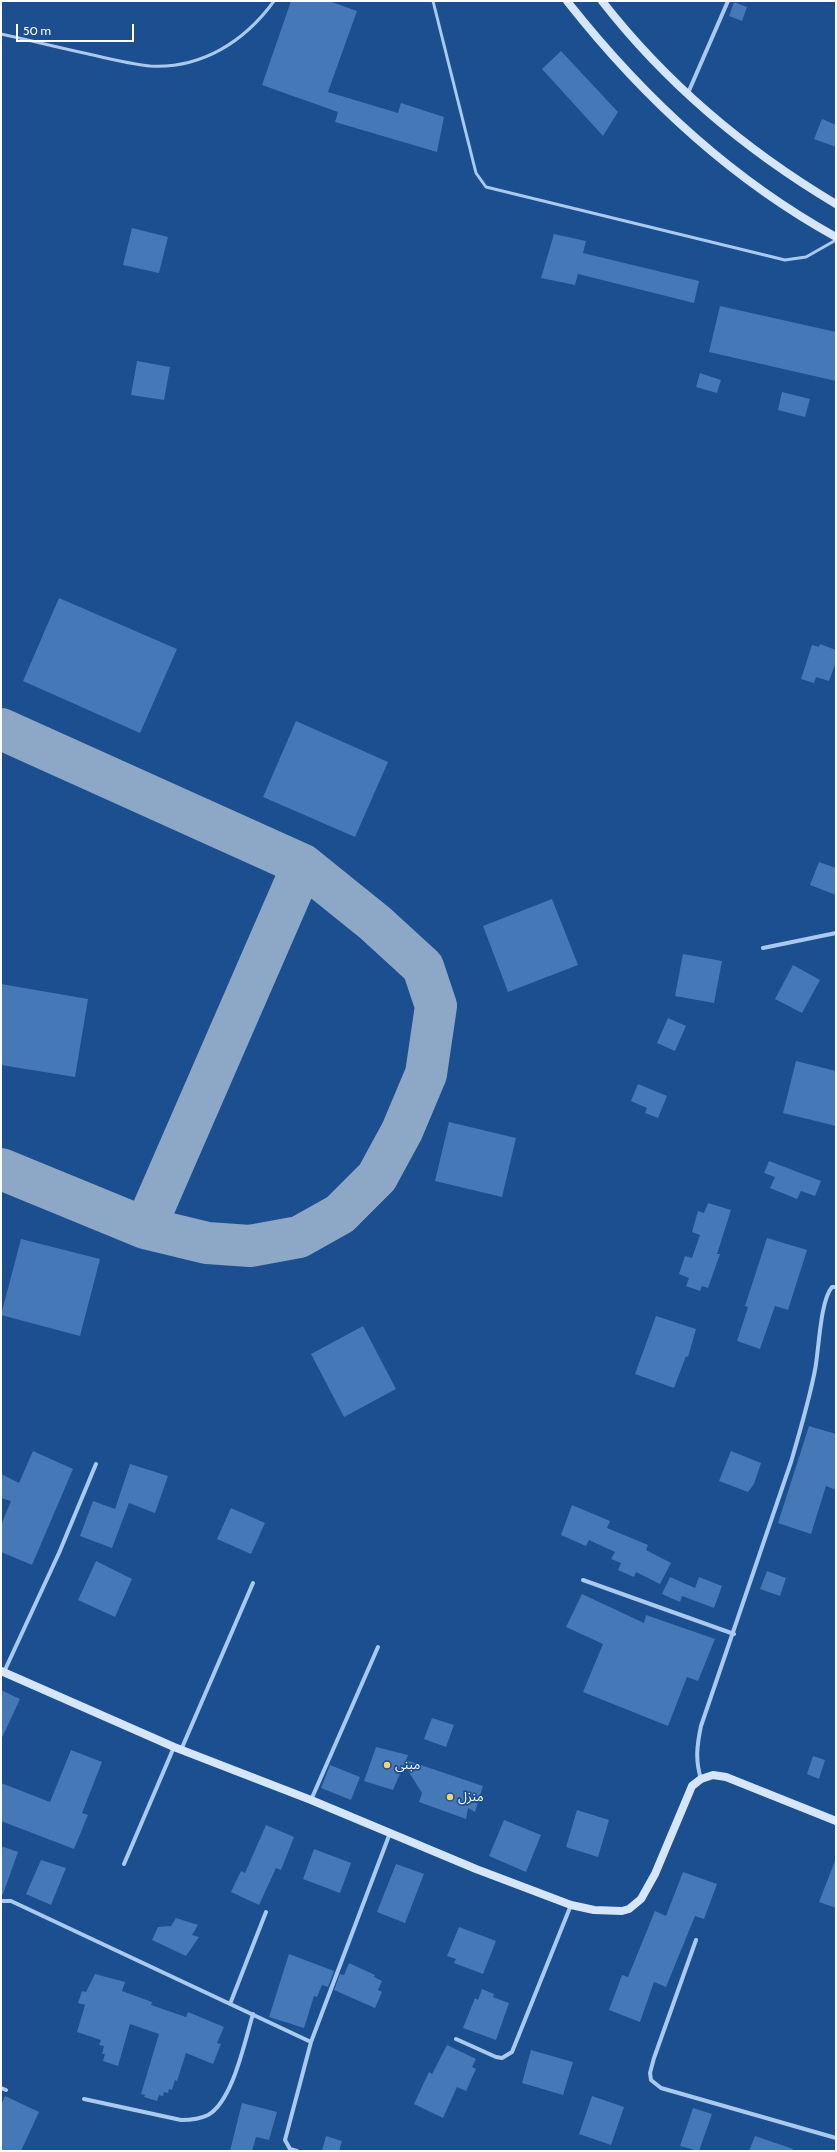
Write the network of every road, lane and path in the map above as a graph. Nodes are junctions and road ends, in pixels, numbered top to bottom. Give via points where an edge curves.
1 (274, 1) edge
2 (433, 1) edge
3 (567, 1) edge
4 (602, 1) edge
5 (728, 1) edge
6 (1, 34) edge
7 (687, 93) junction
8 (836, 204) edge
9 (836, 236) edge
10 (836, 240) edge
11 (836, 933) edge
12 (762, 948) dead end
13 (836, 1287) edge
14 (96, 1464) dead end
15 (583, 1580) dead end
16 (253, 1583) dead end
17 (734, 1634) junction
18 (378, 1647) dead end
19 (3, 1672) edge
20 (178, 1749) junction
21 (701, 1779) junction
22 (311, 1800) junction
23 (836, 1821) edge
24 (390, 1833) junction
25 (124, 1864) dead end
26 (1, 1901) edge
27 (571, 1905) junction
28 (266, 1912) dead end
29 (696, 1940) dead end
30 (230, 2004) junction
31 (253, 2014) junction
32 (456, 2039) dead end
33 (311, 2042) junction
34 (84, 2099) dead end
35 (836, 2138) edge
36 (297, 2151) edge

1 - 6 lane via 260,20 242,37 221,50 199,59 175,64 151,66 127,63
2 - 10 lane via 476,173 486,187 785,260 806,257
3 - 9 main road via 592,33 659,105 722,160 772,198 800,217
4 - 7 main road
5 - 7 street
7 - 8 main road via 742,141 785,173
11 - 12 street
13 - 17 street via 832,1287 826,1298 804,1420
14 - 19 street via 59,1553
15 - 17 street
16 - 20 street
17 - 21 street via 698,1738 697,1765
18 - 22 street
19 - 20 main road
20 - 22 main road
20 - 25 street
21 - 23 main road via 713,1776 726,1777
21 - 27 main road via 688,1792 655,1874 641,1899 629,1909 622,1911 594,1910
22 - 24 main road
24 - 27 main road
24 - 33 street
26 - 30 street via 11,1901
27 - 32 street via 512,2052 502,2058 496,2057
28 - 30 street
29 - 35 street via 654,2058 651,2080 661,2088
30 - 31 street
31 - 33 street
31 - 34 street via 229,2090 218,2107 209,2114 195,2120 181,2120
33 - 36 street via 285,2140 290,2148

